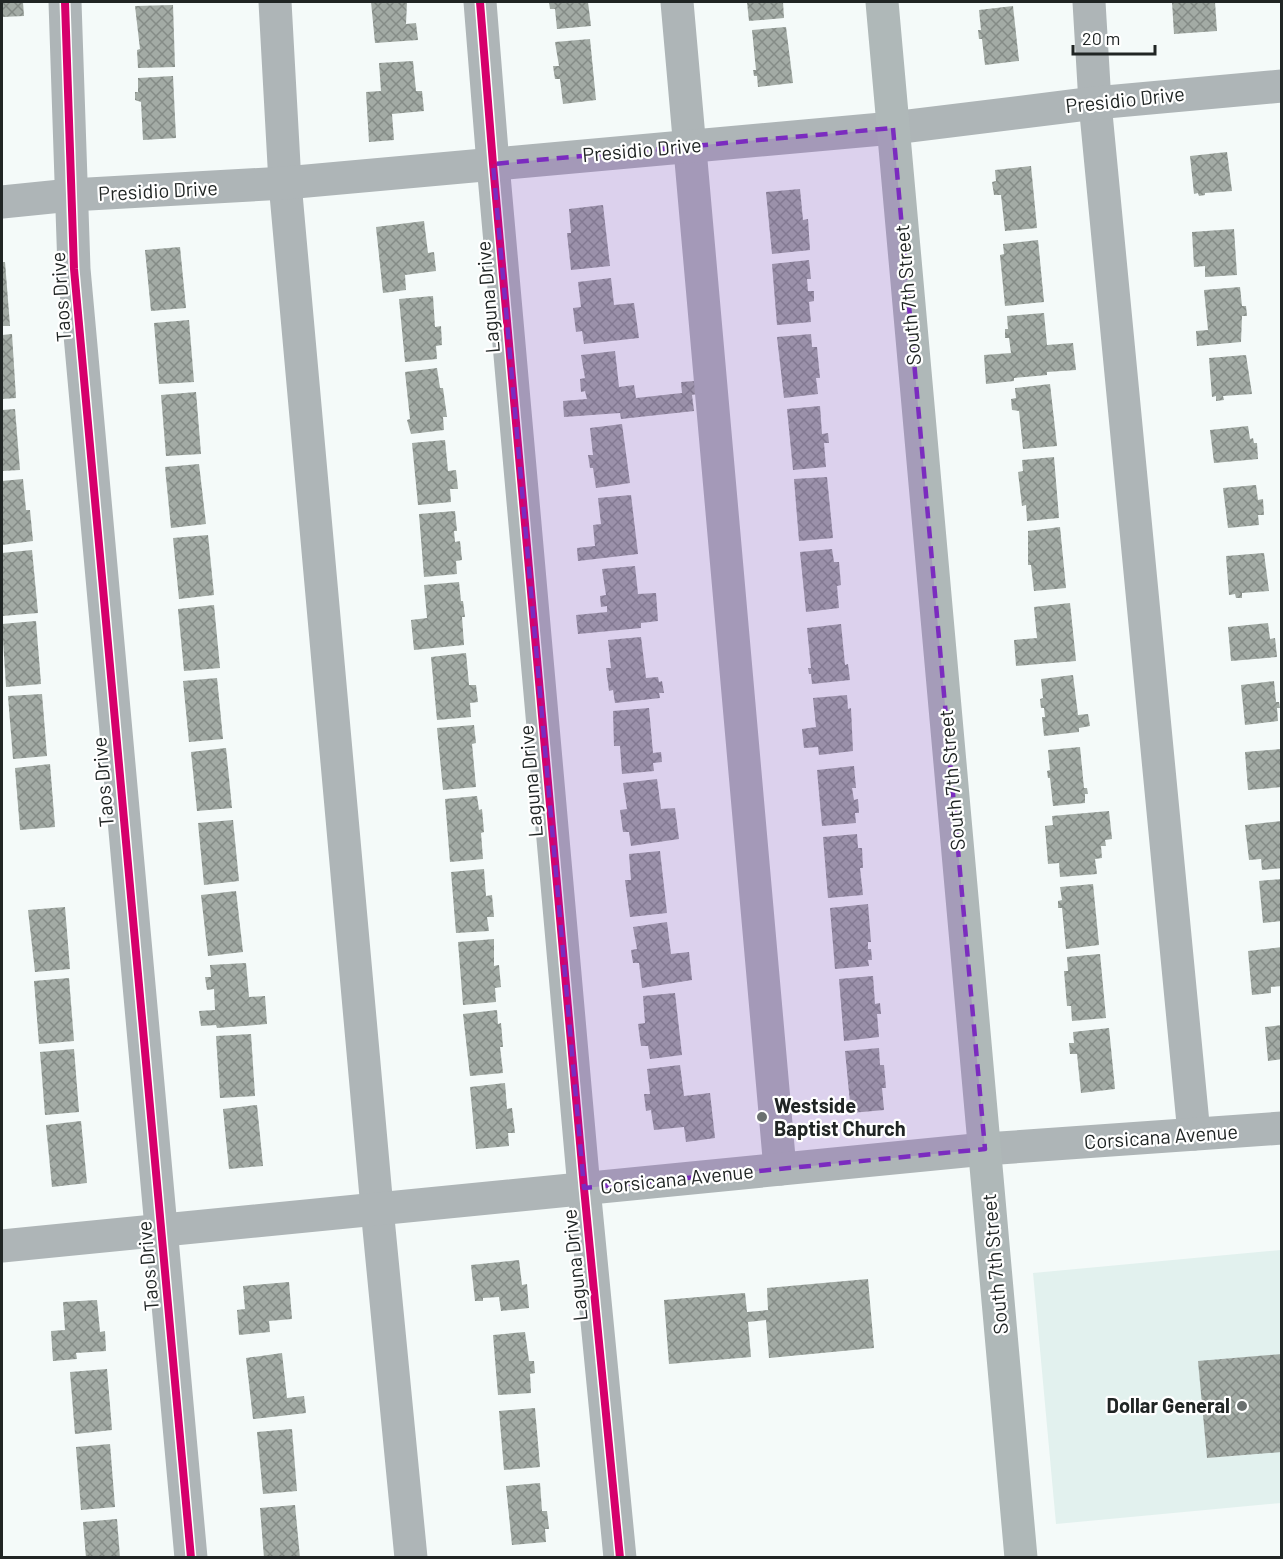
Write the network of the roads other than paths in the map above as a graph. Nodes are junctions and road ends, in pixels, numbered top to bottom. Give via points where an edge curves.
1 (65, 2) edge
2 (276, 2) edge
3 (480, 2) edge
4 (677, 2) edge
5 (882, 2) edge
6 (1089, 2) edge
7 (1281, 86) edge
8 (1095, 103) junction
9 (893, 128) junction
10 (689, 146) junction
11 (493, 164) junction
12 (285, 183) junction
13 (71, 195) junction
14 (2, 202) edge
15 (1281, 1128) edge
16 (1194, 1134) junction
17 (985, 1149) junction
18 (780, 1169) junction
19 (584, 1188) junction
20 (377, 1208) junction
21 (161, 1229) junction
22 (2, 1246) edge
23 (191, 1557) edge
24 (411, 1557) edge
25 (620, 1557) edge
26 (1021, 1557) edge

1 - 13 street, Taos Drive
2 - 12 street
3 - 11 street, Laguna Drive
4 - 10 street
5 - 9 main road, South 7th Street
6 - 8 street
7 - 8 street, Presidio Drive
8 - 9 street, Presidio Drive
8 - 16 street
9 - 10 street, Presidio Drive
9 - 17 main road, South 7th Street
10 - 11 street, Presidio Drive
10 - 18 street
11 - 12 street, Presidio Drive
11 - 19 street, Laguna Drive
12 - 13 street, Presidio Drive
12 - 20 street
13 - 14 street, Presidio Drive
13 - 21 street, Taos Drive via 74,269
15 - 16 street, Corsicana Avenue
16 - 17 street, Corsicana Avenue
17 - 18 street, Corsicana Avenue
17 - 26 main road, South 7th Street
18 - 19 street, Corsicana Avenue
19 - 20 street, Corsicana Avenue
19 - 25 street, Laguna Drive
20 - 21 street, Corsicana Avenue
20 - 24 street
21 - 22 street, Corsicana Avenue
21 - 23 street, Taos Drive

